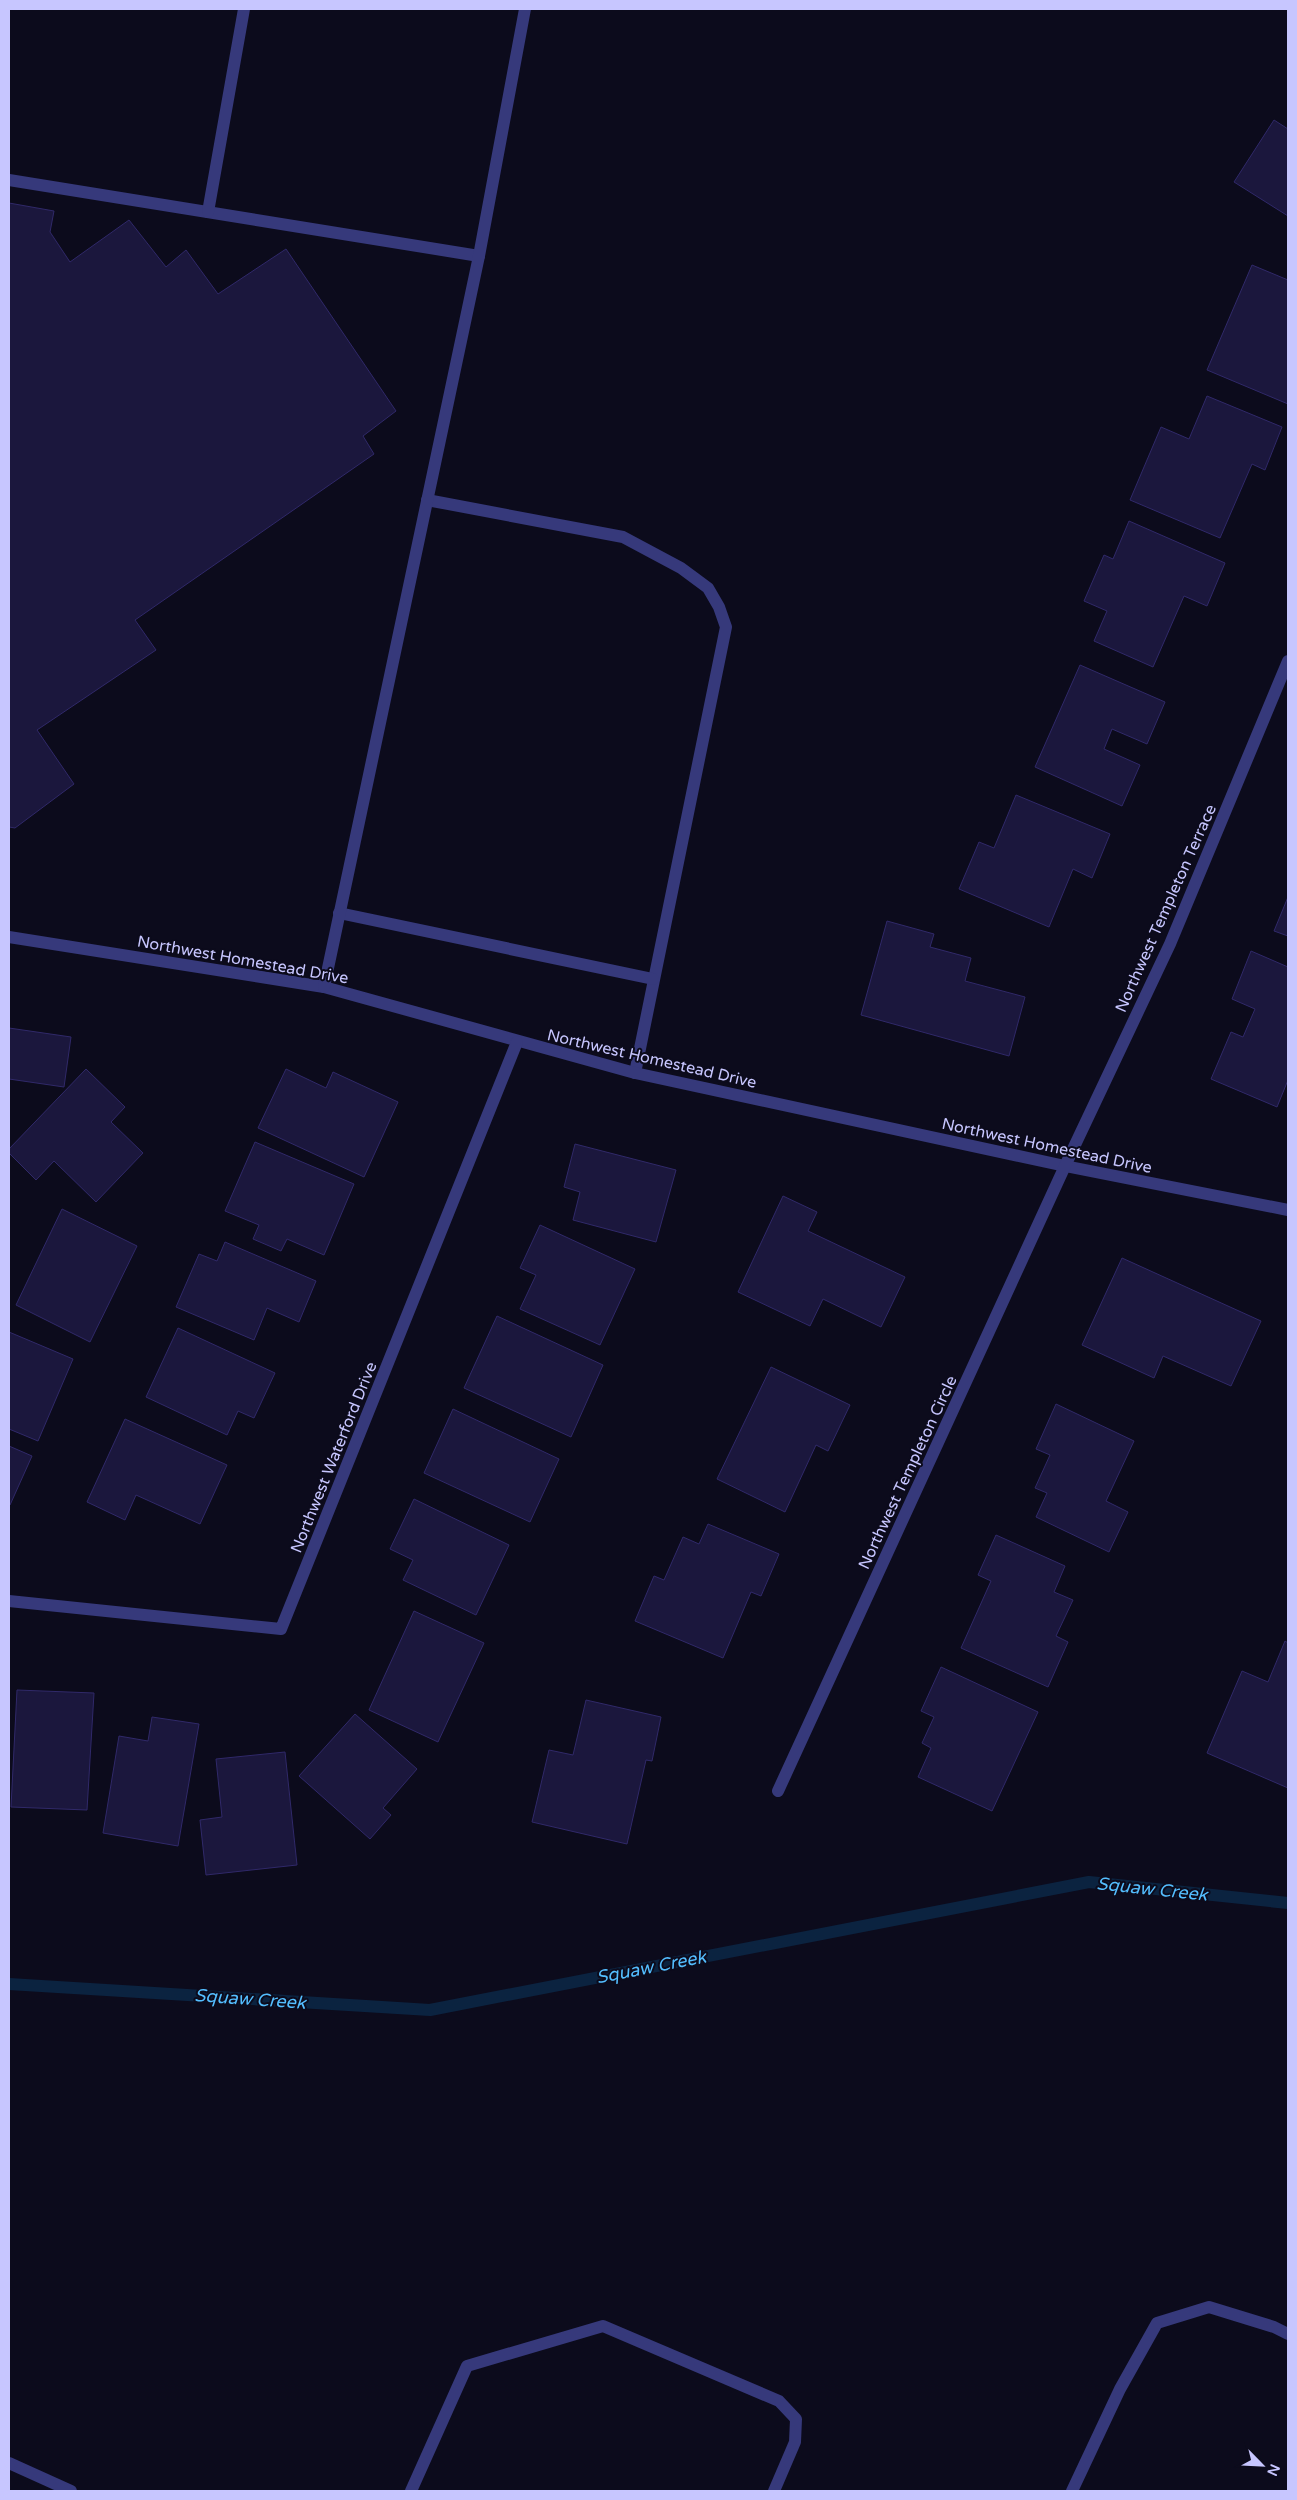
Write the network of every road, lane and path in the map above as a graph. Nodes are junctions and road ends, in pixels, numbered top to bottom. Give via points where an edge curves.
1 (244, 9) edge
2 (525, 9) edge
3 (9, 180) edge
4 (208, 212) junction
5 (479, 256) junction
6 (427, 500) junction
7 (1288, 661) edge
8 (339, 913) junction
9 (9, 937) edge
10 (654, 979) junction
11 (324, 986) junction
12 (517, 1042) junction
13 (635, 1073) junction
14 (1065, 1166) junction
15 (1288, 1210) edge
16 (9, 1601) edge
17 (778, 1791) dead end
18 (1288, 2334) edge
19 (9, 2463) edge
20 (71, 2491) edge
21 (411, 2491) edge
22 (774, 2491) edge
23 (1072, 2491) edge

1 - 4 street
2 - 5 street
3 - 4 street
4 - 5 street
5 - 6 street
6 - 8 street
6 - 10 street via 623,537 681,568 708,588 719,607 726,627
7 - 14 street, Northwest Templeton Terrace via 1170,944
8 - 10 street
8 - 11 street
9 - 11 street, Northwest Homestead Drive
10 - 13 street
11 - 12 street, Northwest Homestead Drive
12 - 13 street, Northwest Homestead Drive
12 - 16 street, Northwest Waterford Drive via 281,1630
13 - 14 street, Northwest Homestead Drive
14 - 15 street, Northwest Homestead Drive
14 - 17 street, Northwest Templeton Circle
18 - 23 street via 1209,2307 1157,2323 1120,2389
19 - 20 street
21 - 22 street via 468,2366 603,2326 779,2401 796,2418 796,2442

